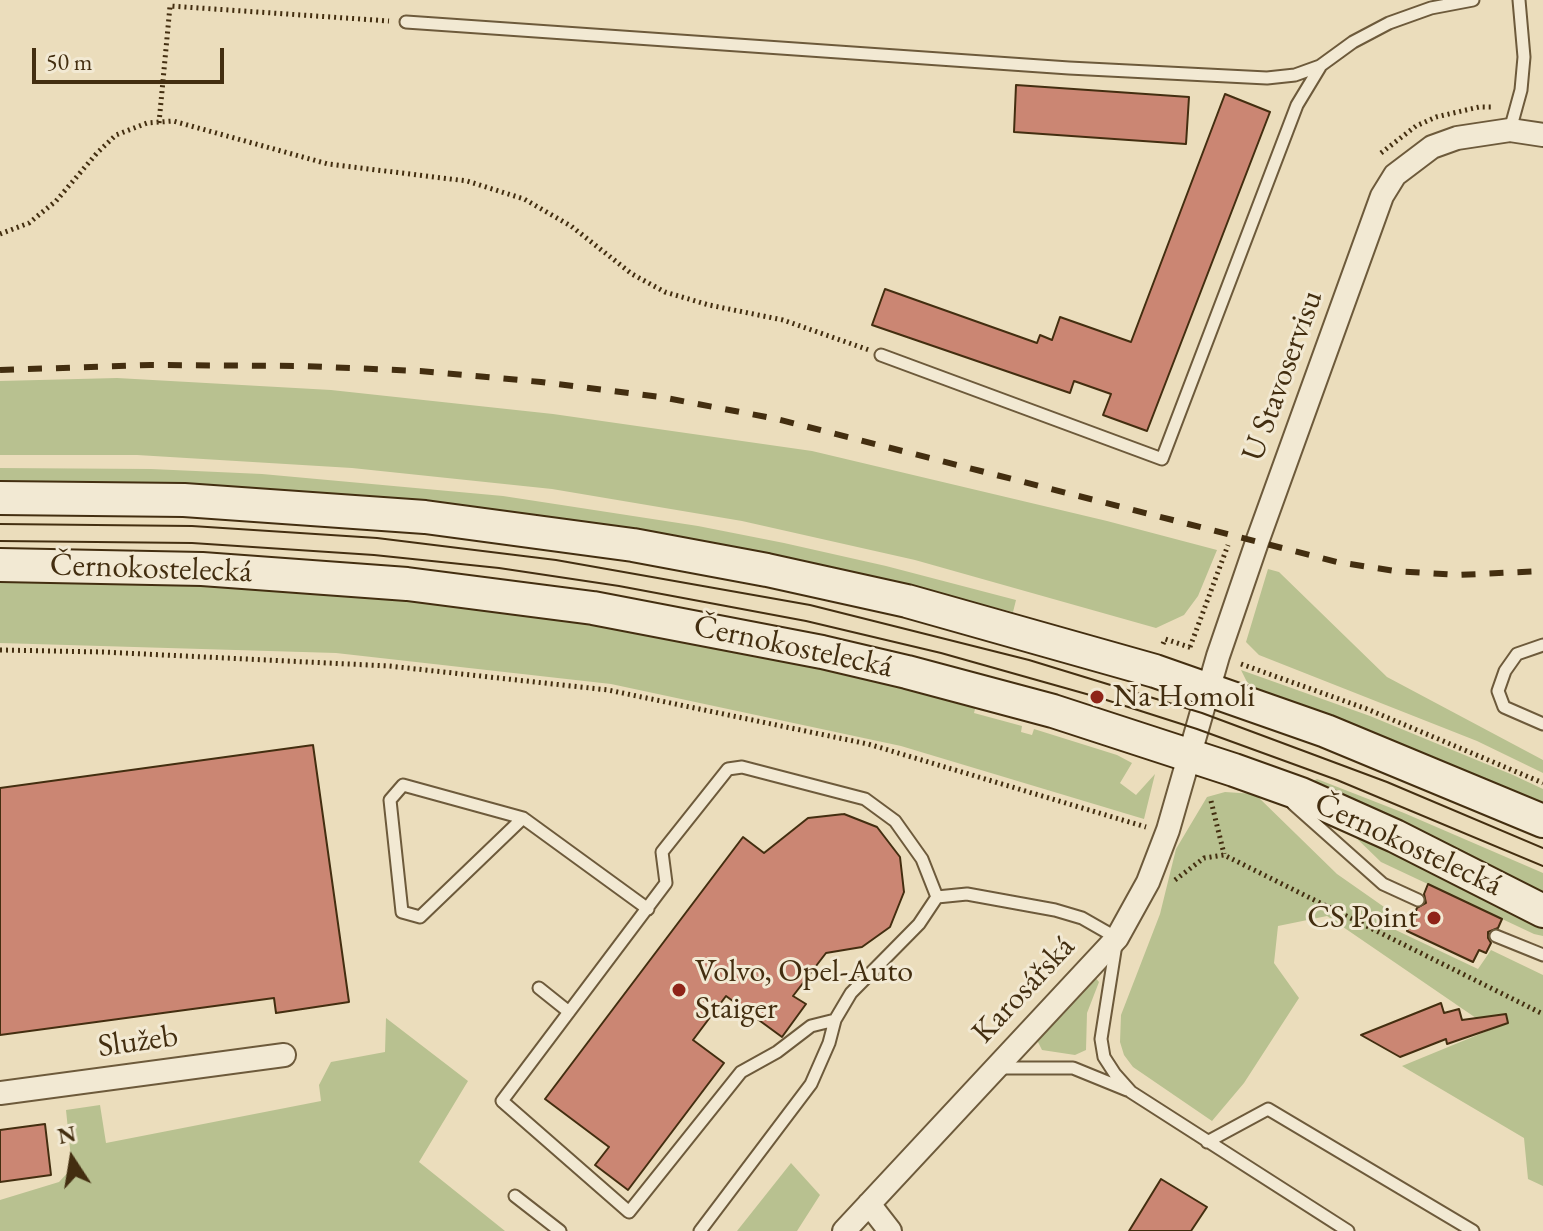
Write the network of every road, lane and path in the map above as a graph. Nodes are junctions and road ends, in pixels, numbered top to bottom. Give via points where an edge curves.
1 (1473, 0) edge
2 (1519, 0) edge
3 (406, 22) joint
4 (1320, 66) junction
5 (159, 123) junction
6 (1510, 130) junction
7 (1543, 135) edge
8 (0, 234) edge
9 (881, 355) joint
10 (0, 498) edge
11 (0, 565) edge
12 (1165, 639) dead end
13 (1543, 645) edge
14 (1193, 648) dead end
15 (0, 650) edge
16 (1241, 664) dead end
17 (1208, 689) junction
18 (1543, 724) edge
19 (1190, 755) junction
20 (1269, 782) junction
21 (1543, 783) edge
22 (1211, 801) dead end
23 (523, 818) junction
24 (1543, 821) edge
25 (1146, 829) dead end
26 (1224, 855) junction
27 (1164, 888) dead end
28 (937, 897) junction
29 (1418, 900) dead end
30 (648, 909) junction
31 (1543, 911) edge
32 (1496, 936) dead end
33 (1117, 938) junction
34 (1543, 955) edge
35 (539, 988) dead end
36 (569, 1012) junction
37 (1543, 1014) edge
38 (835, 1020) junction
39 (284, 1055) dead end
40 (995, 1068) junction
41 (1131, 1092) junction
42 (0, 1093) edge
43 (1207, 1142) junction
44 (515, 1196) dead end
45 (869, 1204) junction
46 (560, 1231) edge
47 (700, 1231) edge
48 (844, 1231) edge
49 (890, 1231) edge
50 (1348, 1231) edge
51 (1473, 1231) edge

1 - 4 lane via 1389,23
2 - 6 lane via 1524,57
3 - 4 lane via 1240,79 1295,75
3 - 5 path via 170,6
4 - 9 lane via 1297,105 1162,459
5 - 8 path via 116,135 56,201 29,223
5 - 9 path via 173,121 328,164 467,181 524,199 665,292 783,320
6 - 7 street, U Stavoservisu
6 - 17 street, U Stavoservisu via 1472,134 1432,147 1395,175 1382,196
10 - 17 main road via 262,504 563,535 767,570 907,601
11 - 19 main road, Černokostelecká via 280,573 593,608 907,672
12 - 14 path
13 - 18 lane via 1517,654 1498,691 1504,707
15 - 25 path via 389,666 608,690 868,744
16 - 21 path via 1367,709
17 - 19 street, U Stavoservisu
17 - 24 main road via 1326,731
19 - 20 main road, Černokostelecká
19 - 33 street, Karosářská via 1148,882
20 - 29 lane via 1383,884
20 - 31 main road, Černokostelecká via 1395,836
22 - 26 path
23 - 23 lane via 403,785 390,800 402,912 420,917
23 - 30 lane
26 - 27 path via 1204,858
26 - 37 path
28 - 30 lane via 922,859 895,821 865,799 742,767 728,769 662,852 666,883
28 - 33 lane via 967,894 1055,910
28 - 38 lane via 919,924 851,993
30 - 36 lane
32 - 34 lane
33 - 40 street, Karosářská
33 - 41 lane via 1101,1039 1104,1057
35 - 36 lane
36 - 38 lane via 502,1101 629,1212 741,1072 811,1026
38 - 47 lane via 811,1084
39 - 42 street, Služeb
40 - 41 lane via 1073,1068
40 - 45 street, Karosářská
41 - 43 lane
43 - 50 lane
43 - 51 lane via 1268,1109
44 - 46 lane
45 - 48 street, Karosářská
45 - 49 street

